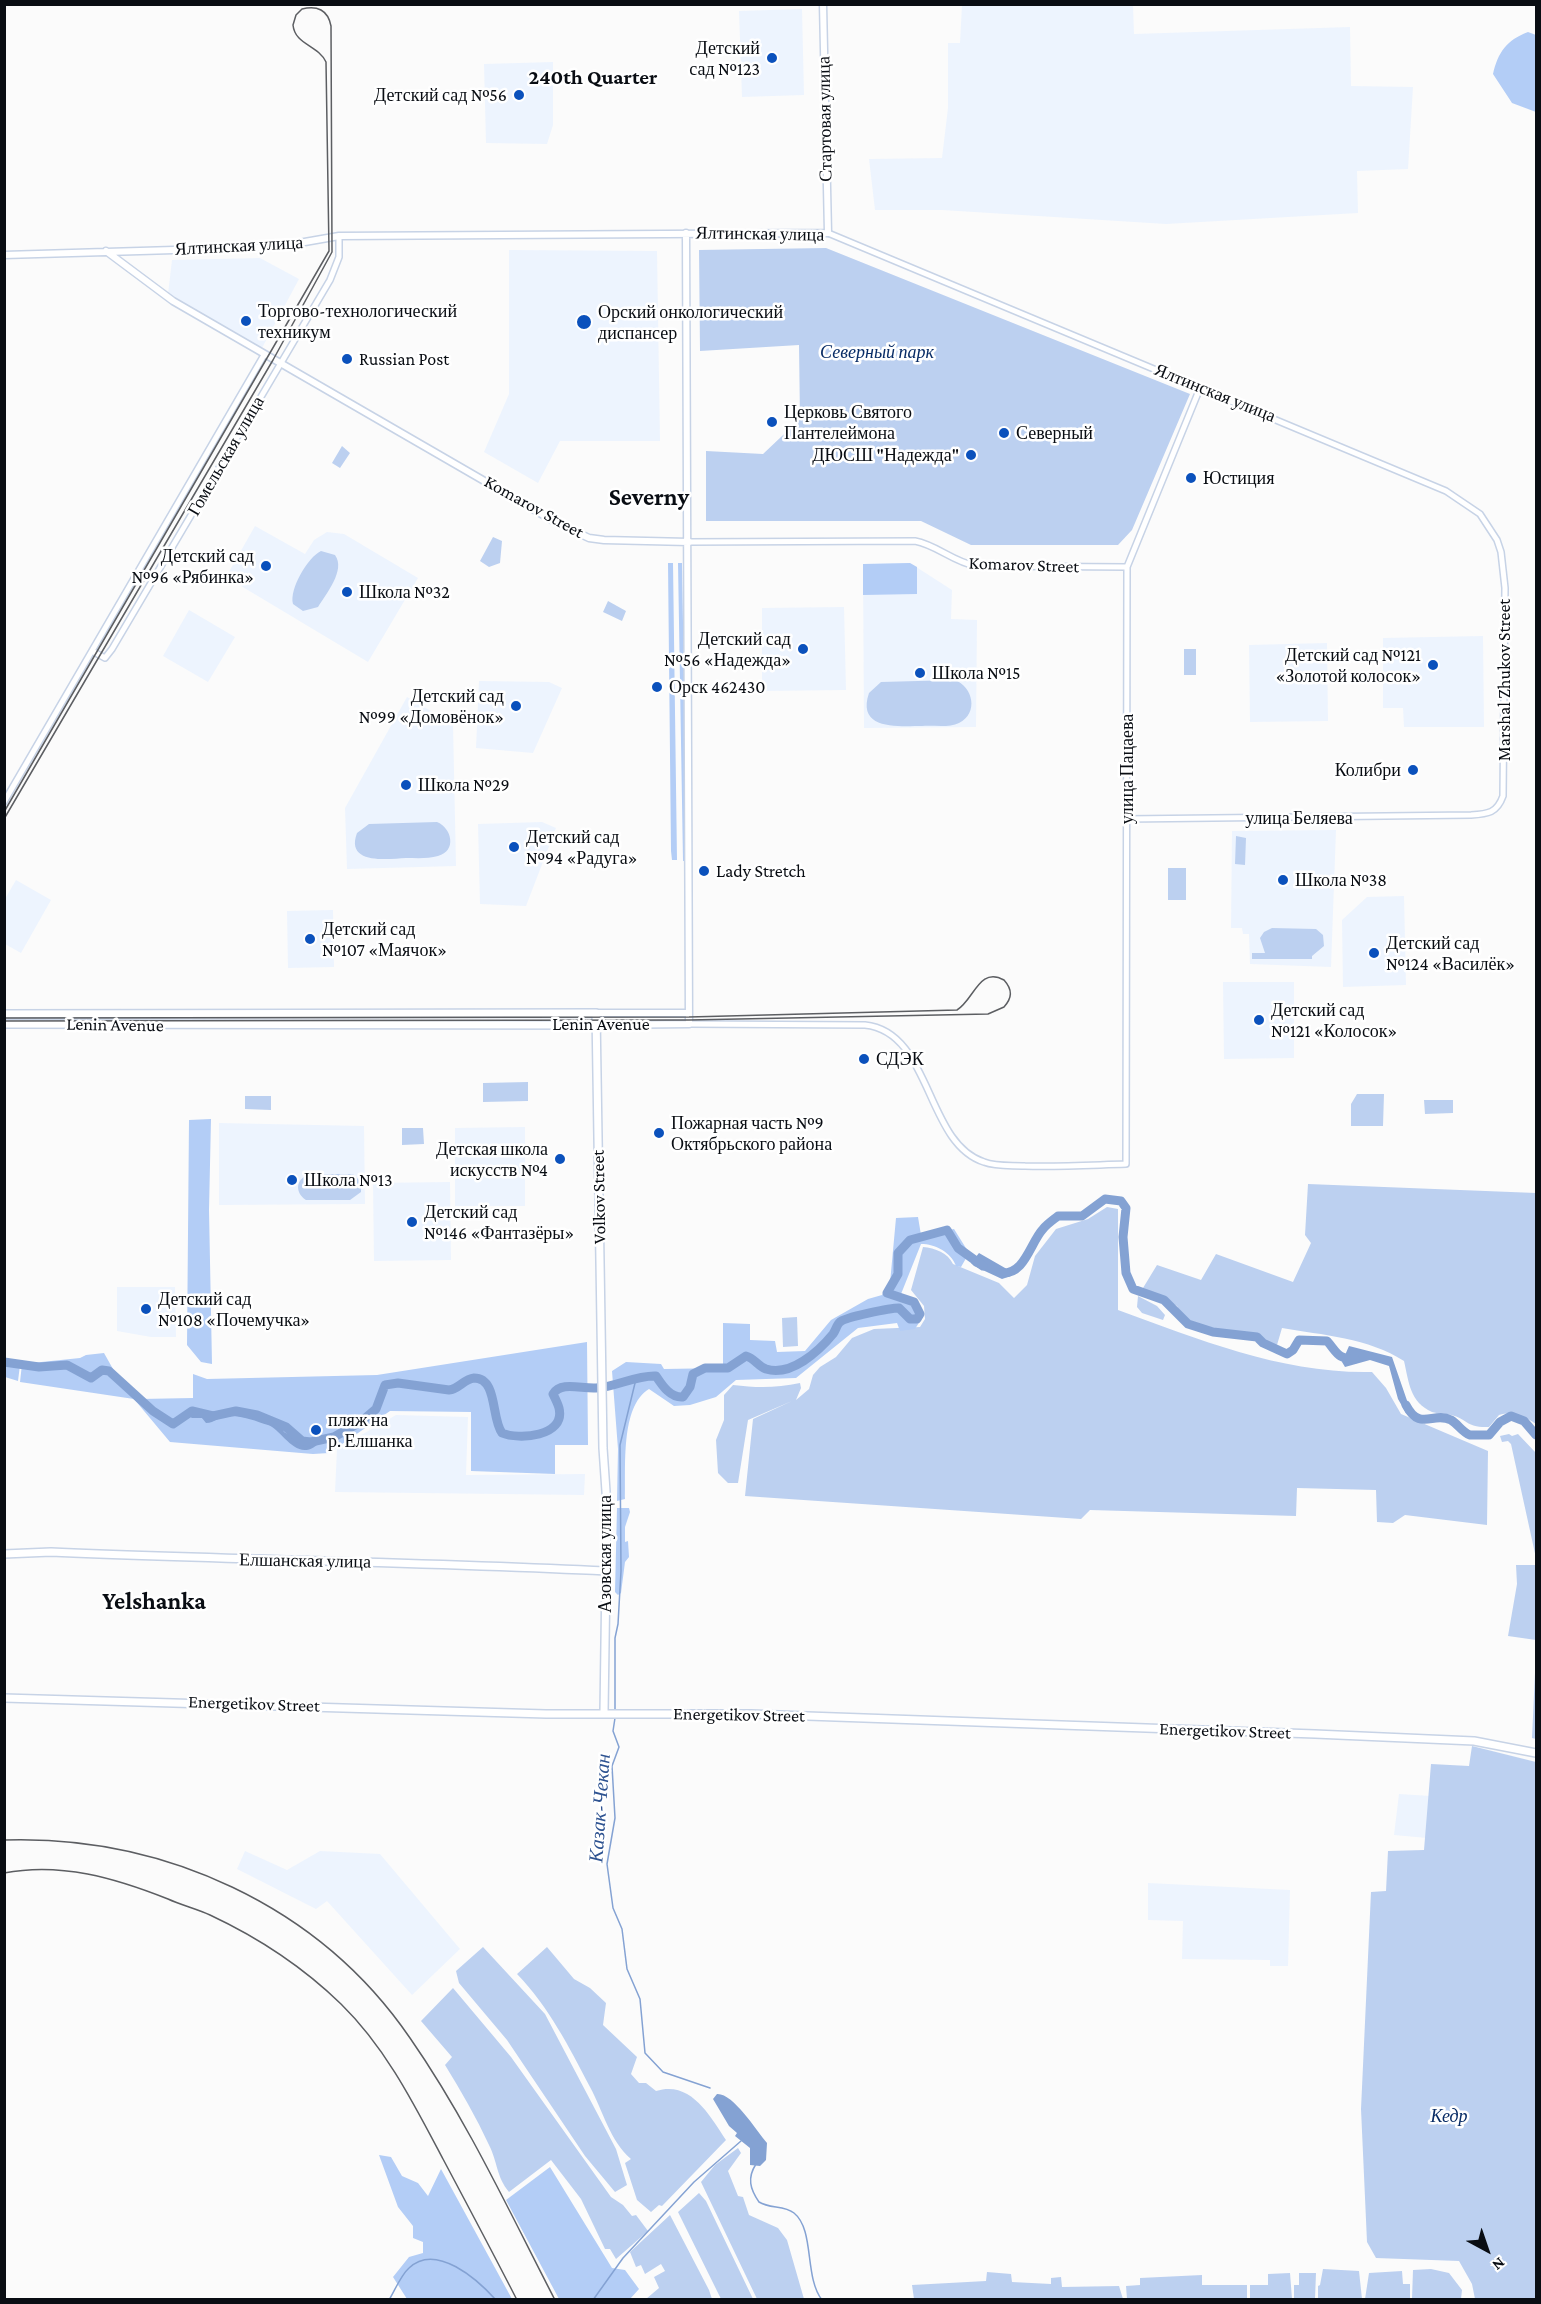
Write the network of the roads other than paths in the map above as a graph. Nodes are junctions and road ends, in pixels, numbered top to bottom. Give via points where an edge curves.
1 (823, 4) edge
2 (686, 233) junction
3 (828, 233) junction
4 (339, 236) junction
5 (106, 251) junction
6 (4, 255) edge
7 (264, 356) junction
8 (279, 363) junction
9 (1200, 388) junction
10 (1489, 525) joint
11 (688, 542) junction
12 (1127, 567) junction
13 (92, 651) junction
14 (4, 802) edge
15 (1471, 815) joint
16 (1127, 819) junction
17 (596, 1013) junction
18 (689, 1013) junction
19 (4, 1014) edge
20 (4, 1024) edge
21 (596, 1024) junction
22 (689, 1024) junction
23 (1126, 1164) joint
24 (602, 1395) joint
25 (4, 1554) edge
26 (606, 1571) junction
27 (4, 1698) edge
28 (607, 1712) junction
29 (1536, 1753) edge

1 - 3 main road, Стартовая улица
2 - 3 main road, Ялтинская улица
2 - 4 main road, Ялтинская улица
2 - 11 main road
3 - 9 street, Ялтинская улица
4 - 5 main road, Ялтинская улица via 276,247
4 - 8 street, Гомельская улица via 339,257 330,280
5 - 6 main road, Ялтинская улица
5 - 7 main road, Komarov Street via 173,301
7 - 8 main road, Komarov Street
7 - 13 street, Гомельская улица
8 - 11 main road, Komarov Street via 557,524 589,538
8 - 13 street, Гомельская улица via 105,658
9 - 10 street, Ялтинская улица via 1446,491
9 - 12 street, улица Пацаева
10 - 15 street, Marshal Zhukov Street via 1504,569 1503,796 1499,807 1490,813
11 - 12 street, Komarov Street via 915,541 976,566
11 - 18 main road
12 - 16 street, улица Пацаева
13 - 14 street, Гомельская улица
15 - 16 street, улица Беляева
16 - 23 street, улица Пацаева
17 - 18 main road, Lenin Avenue
17 - 19 main road, Lenin Avenue
17 - 21 main road, Volkov Street
18 - 22 main road
20 - 21 main road, Lenin Avenue
21 - 22 main road, Lenin Avenue
21 - 24 main road, Volkov Street
22 - 23 street, Lenin Avenue via 865,1025 884,1029 902,1044 952,1134 973,1158 1005,1166
24 - 26 main road, Азовская улица
25 - 26 main road, Елшанская улица via 51,1552
26 - 28 main road, Азовская улица
27 - 28 main road, Energetikov Street via 546,1714
28 - 29 main road, Energetikov Street via 1474,1740

